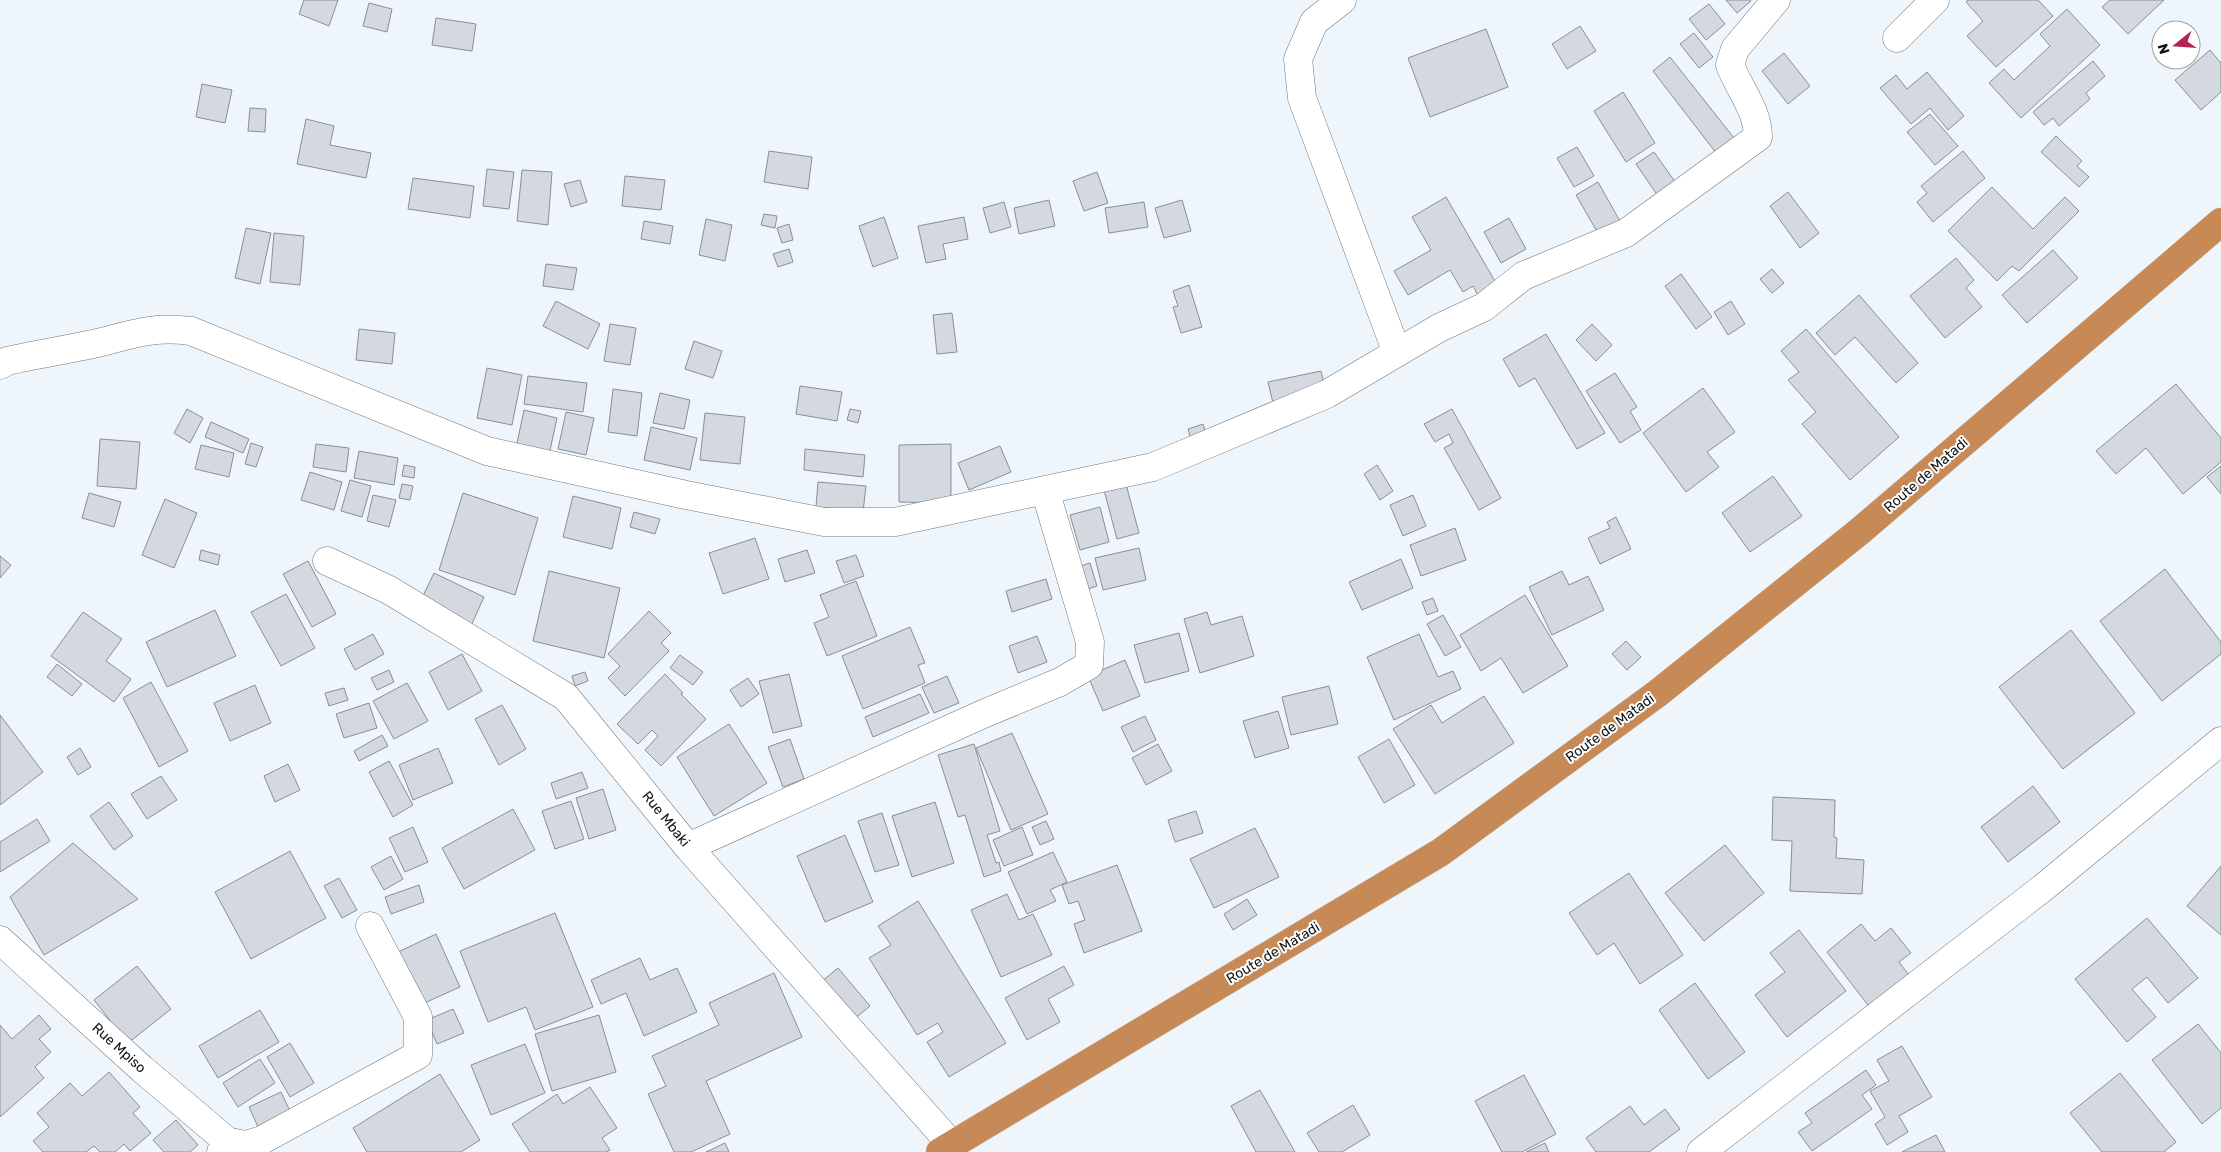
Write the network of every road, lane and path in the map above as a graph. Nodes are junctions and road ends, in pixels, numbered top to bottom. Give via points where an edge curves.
1 (1342, 0) edge
2 (1776, 0) edge
3 (1934, 0) edge
4 (1897, 38) dead end
5 (2221, 222) edge
6 (1397, 353) junction
7 (0, 365) edge
8 (1045, 490) junction
9 (327, 562) dead end
10 (2221, 741) edge
11 (688, 847) junction
12 (370, 926) dead end
13 (0, 940) edge
14 (946, 1148) edge
15 (230, 1149) edge
16 (1701, 1152) edge

1 - 6 street via 1314,22 1298,58 1302,98
2 - 6 street via 1735,49 1730,65 1755,116 1758,137 1626,233 1523,276 1484,307
3 - 4 street
5 - 14 highway, Route de Matadi via 1860,531 1658,693 1441,852
6 - 8 street via 1328,394 1153,467
7 - 8 street via 136,331 191,330 487,450 824,522 895,522
8 - 11 street via 1090,642 1088,665 1060,682
9 - 11 street, Rue Mbaki via 389,590 566,697
10 - 16 street via 2044,887
11 - 14 street, Rue Mbaki
12 - 15 street via 418,1017 418,1055 262,1140
13 - 15 street, Rue Mpiso

